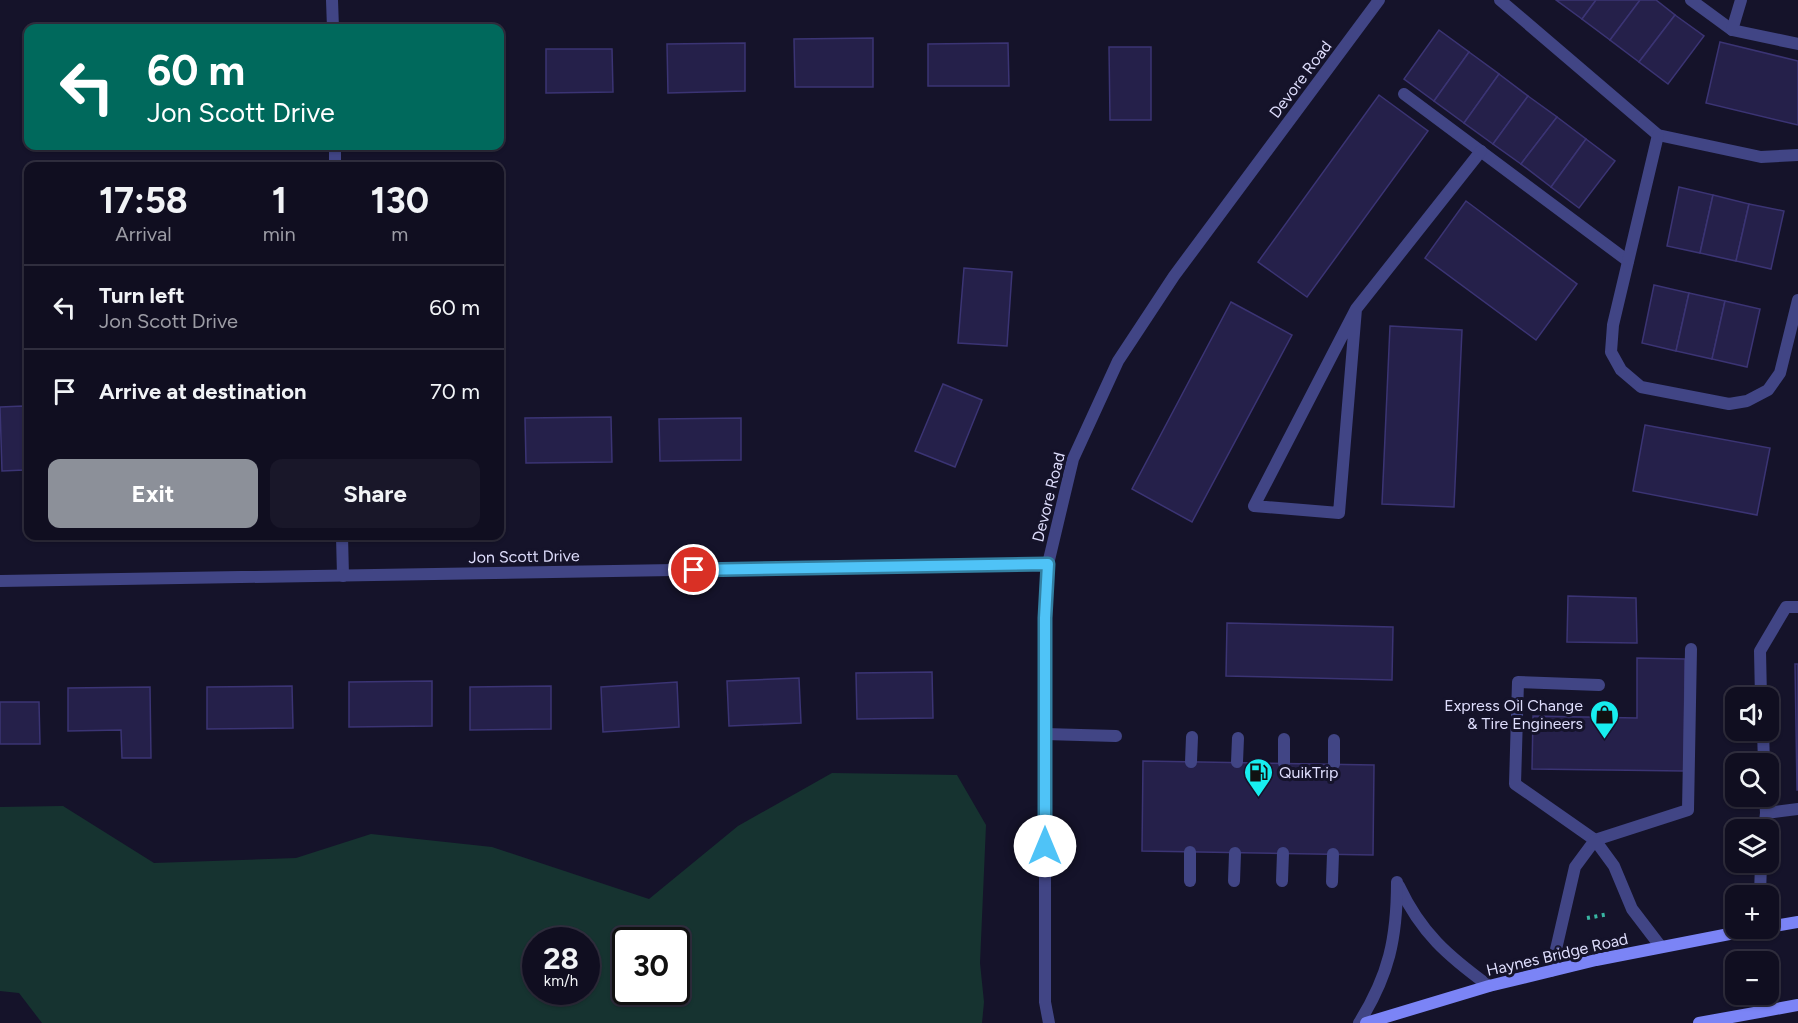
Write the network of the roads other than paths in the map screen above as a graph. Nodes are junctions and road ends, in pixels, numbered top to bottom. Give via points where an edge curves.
1 (332, 0) edge
2 (1379, 0) edge
3 (1500, 0) edge
4 (1691, 0) edge
5 (1741, 0) edge
6 (333, 24) edge
7 (1732, 30) junction
8 (1798, 44) edge
9 (1404, 94) dead end
10 (1658, 135) junction
11 (1480, 151) junction
12 (1798, 155) edge
13 (1628, 261) junction
14 (1798, 300) edge
15 (1356, 309) junction
16 (342, 540) edge
17 (1048, 564) junction
18 (343, 576) junction
19 (0, 581) edge
20 (1798, 607) edge
21 (1691, 649) dead end
22 (1599, 685) dead end
23 (1761, 687) edge
24 (1045, 734) junction
25 (1116, 735) dead end
26 (1192, 737) dead end
27 (1238, 738) dead end
28 (1284, 739) dead end
29 (1334, 740) dead end
30 (1191, 762) dead end
31 (1237, 762) dead end
32 (1284, 763) dead end
33 (1334, 764) dead end
34 (1766, 807) edge
35 (1798, 809) edge
36 (1766, 813) junction
37 (1765, 819) edge
38 (1595, 840) junction
39 (1190, 852) dead end
40 (1235, 853) dead end
41 (1283, 853) dead end
42 (1333, 854) dead end
43 (1190, 880) dead end
44 (1234, 881) dead end
45 (1282, 881) dead end
46 (1332, 882) dead end
47 (1798, 922) edge
48 (1779, 925) edge
49 (1725, 935) edge
50 (1661, 947) junction
51 (1551, 971) junction
52 (1489, 986) junction
53 (1798, 1005) edge
54 (1049, 1023) edge
55 (1359, 1023) edge
56 (1366, 1023) edge
57 (1699, 1023) edge

1 - 6 street
2 - 17 street, Devore Road via 1174,276 1118,361 1073,459
3 - 10 street
4 - 7 street
5 - 7 street
7 - 8 street
9 - 11 street
10 - 12 street via 1761,157
10 - 13 street
11 - 13 street
11 - 15 street
13 - 14 street via 1611,352 1621,370 1641,387 1729,404 1747,401 1768,390 1780,373
15 - 15 street via 1339,513 1254,506 1323,371
16 - 18 street
17 - 18 street, Jon Scott Drive
17 - 24 street, Devore Road
18 - 19 street, Jon Scott Drive
20 - 23 street via 1786,607 1760,651
21 - 38 street via 1688,810
22 - 38 street via 1518,682 1515,784
24 - 25 street
24 - 54 street, Devore Road via 1045,1002
26 - 30 street
27 - 31 street
28 - 32 street
29 - 33 street
34 - 36 street
35 - 36 street
36 - 37 street
38 - 50 street via 1614,867 1632,909
38 - 51 street via 1575,867
39 - 43 street
40 - 44 street
41 - 45 street
42 - 46 street
47 - 48 main road
49 - 50 main road, Haynes Bridge Road
50 - 51 main road, Haynes Bridge Road
51 - 52 main road, Haynes Bridge Road
52 - 55 street via 1430,937 1397,882 1392,950 1374,999
52 - 56 main road, Haynes Bridge Road
53 - 57 main road

